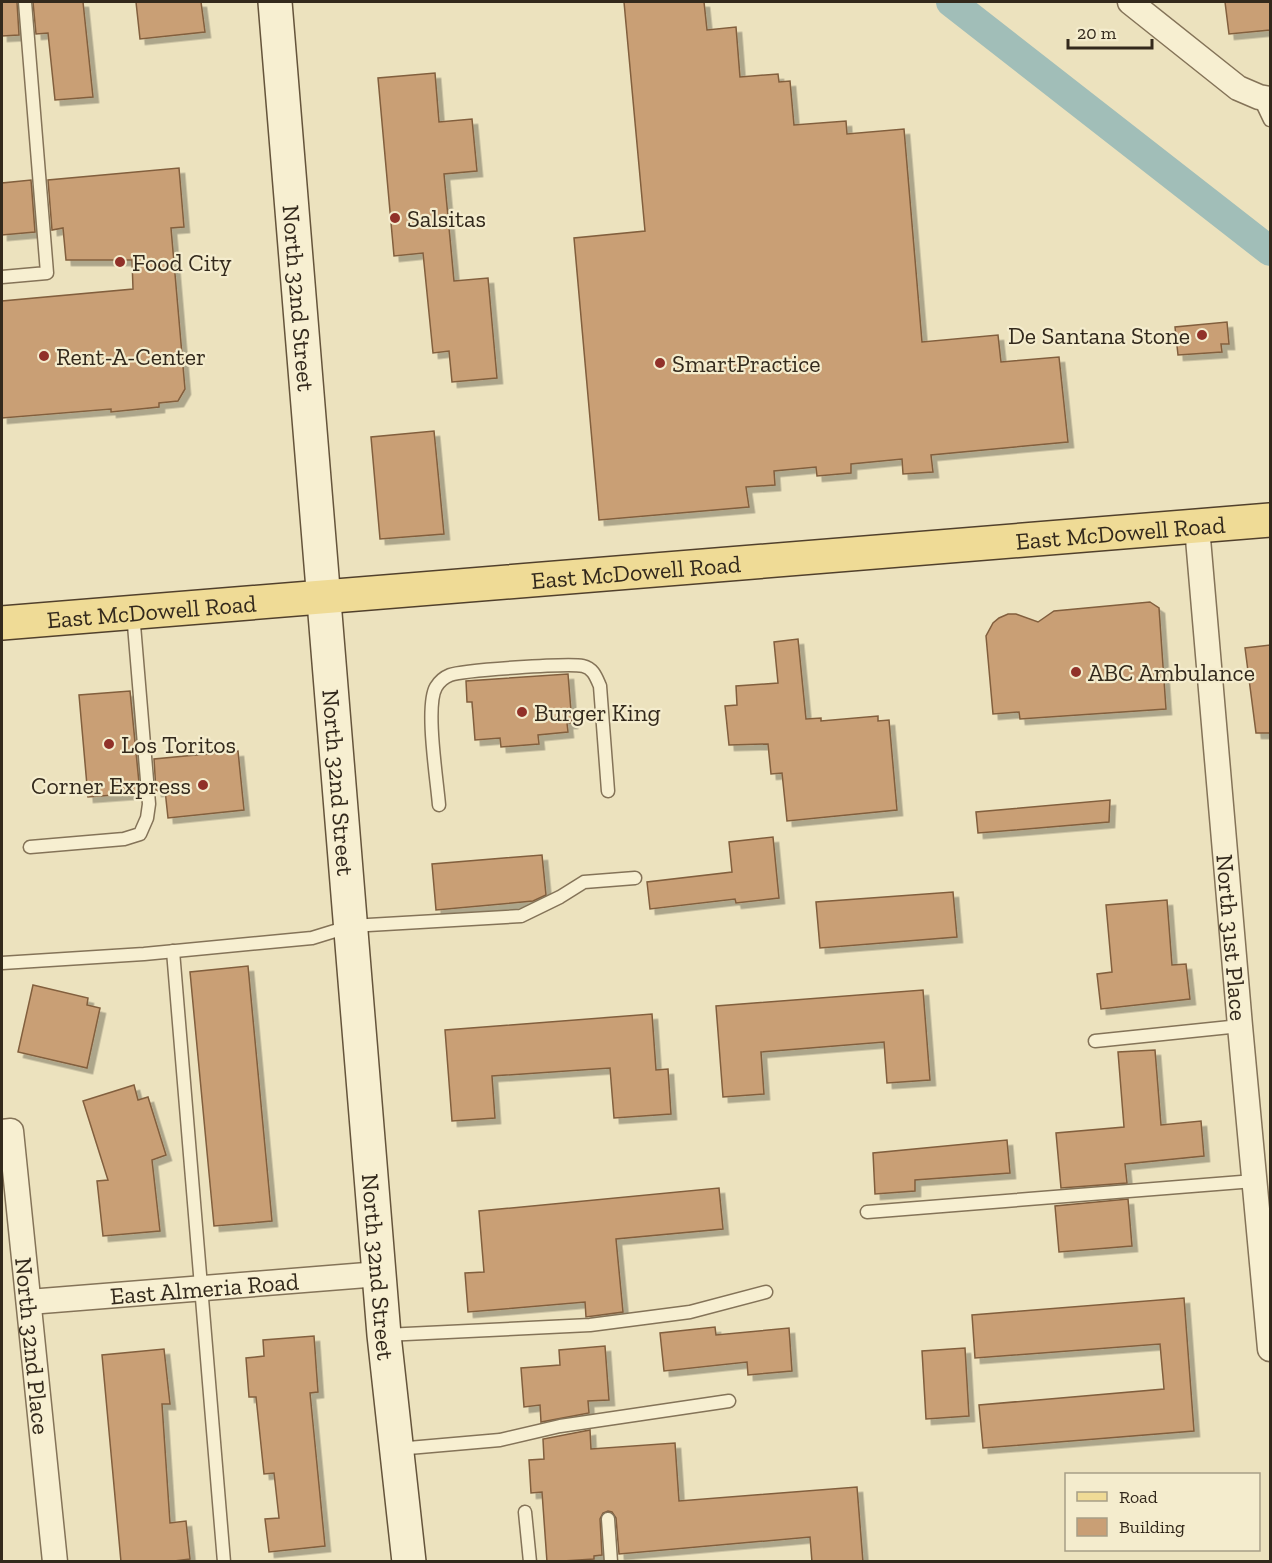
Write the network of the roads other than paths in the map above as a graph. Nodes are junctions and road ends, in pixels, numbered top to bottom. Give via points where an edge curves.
1 (25, 2) edge
2 (275, 2) edge
3 (1130, 2) edge
4 (1265, 98) edge
5 (1270, 120) edge
6 (2, 277) edge
7 (1270, 520) edge
8 (1197, 526) junction
9 (322, 596) junction
10 (132, 612) junction
11 (2, 623) edge
12 (608, 791) dead end
13 (439, 805) dead end
14 (30, 847) dead end
15 (635, 878) dead end
16 (351, 927) junction
17 (173, 951) junction
18 (2, 963) edge
19 (1240, 1026) junction
20 (1095, 1041) dead end
21 (6, 1131) edge
22 (1254, 1180) junction
23 (867, 1212) dead end
24 (379, 1274) junction
25 (202, 1288) junction
26 (766, 1292) dead end
27 (29, 1302) junction
28 (384, 1335) junction
29 (1270, 1349) edge
30 (729, 1401) dead end
31 (396, 1449) junction
32 (525, 1512) dead end
33 (608, 1519) dead end
34 (54, 1562) edge
35 (224, 1562) edge
36 (409, 1562) edge
37 (530, 1562) edge
38 (611, 1562) edge

1 - 6 lane via 47,273
2 - 9 main road, North 32nd Street
3 - 4 street via 1238,88
4 - 5 lane
7 - 8 main road, East McDowell Road
8 - 9 main road, East McDowell Road
8 - 19 street, North 31st Place
9 - 10 main road, East McDowell Road
9 - 16 main road, North 32nd Street
10 - 11 main road, East McDowell Road
10 - 14 lane via 147,818 140,834 124,839
12 - 13 lane via 600,686 594,673 584,666 466,672 449,675 437,684 433,694
15 - 16 lane via 584,882 521,916
16 - 17 lane via 312,938
16 - 24 main road, North 32nd Street
17 - 18 lane
17 - 25 lane
19 - 20 lane
19 - 22 street, North 31st Place
21 - 27 street, North 32nd Place
22 - 23 lane
22 - 29 street, North 31st Place
24 - 25 street, East Almeria Road
24 - 28 main road, North 32nd Street
25 - 27 street, East Almeria Road
25 - 35 lane
26 - 28 lane via 690,1312 590,1324
27 - 34 street, North 32nd Place
28 - 31 main road, North 32nd Street
30 - 31 lane via 560,1426 500,1440
31 - 36 main road, North 32nd Street
32 - 37 lane
33 - 38 lane

